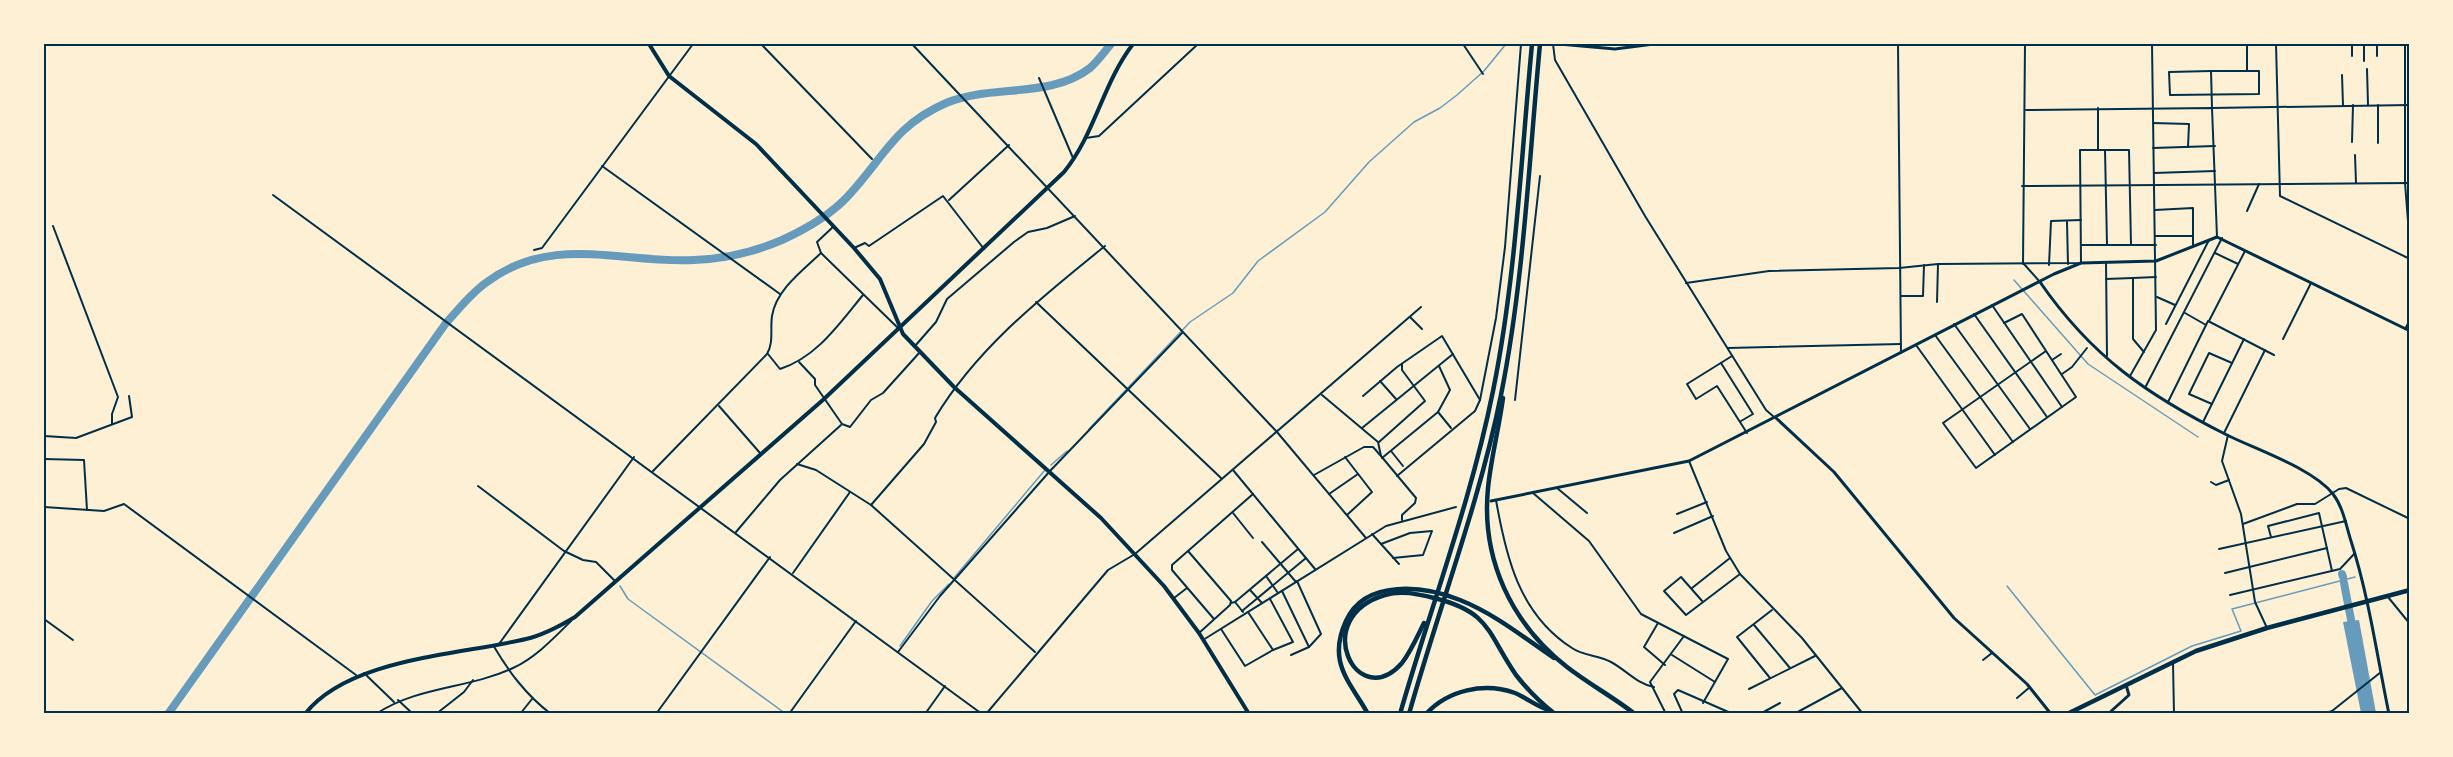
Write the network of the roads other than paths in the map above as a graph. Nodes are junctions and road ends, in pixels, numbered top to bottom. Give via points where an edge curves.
1 (648, 44) edge
2 (693, 44) edge
3 (762, 44) edge
4 (912, 44) edge
5 (1133, 44) edge
6 (1198, 44) edge
7 (1463, 44) edge
8 (1521, 44) edge
9 (1532, 44) edge
10 (1540, 44) edge
11 (1553, 44) edge
12 (1559, 44) edge
13 (1653, 44) edge
14 (1898, 44) edge
15 (2025, 44) edge
16 (2152, 44) edge
17 (2247, 44) edge
18 (2276, 44) edge
19 (2352, 44) edge
20 (2364, 44) edge
21 (2377, 44) edge
22 (2405, 44) edge
23 (2352, 56) dead end
24 (2377, 56) dead end
25 (2364, 61) dead end
26 (2367, 69) dead end
27 (2211, 70) junction
28 (2247, 70) junction
29 (1483, 74) dead end
30 (2342, 75) dead end
31 (669, 76) junction
32 (1039, 78) dead end
33 (2212, 94) junction
34 (2278, 105) junction
35 (2343, 105) junction
36 (2353, 105) junction
37 (2368, 105) junction
38 (2378, 105) junction
39 (2405, 105) junction
40 (2409, 105) edge
41 (2152, 107) junction
42 (2098, 108) junction
43 (2212, 108) junction
44 (2026, 110) junction
45 (2153, 123) junction
46 (1086, 138) junction
47 (2352, 142) dead end
48 (2378, 143) dead end
49 (1009, 146) junction
50 (2215, 146) junction
51 (2188, 147) junction
52 (2153, 148) junction
53 (2098, 150) junction
54 (2105, 150) junction
55 (2355, 155) dead end
56 (872, 159) dead end
57 (1074, 160) junction
58 (602, 166) junction
59 (2215, 171) junction
60 (2154, 172) junction
61 (1540, 176) dead end
62 (2356, 183) junction
63 (2405, 183) junction
64 (2409, 183) edge
65 (2259, 184) junction
66 (2280, 184) junction
67 (2154, 185) junction
68 (2216, 185) junction
69 (2022, 186) junction
70 (2081, 186) junction
71 (2106, 186) junction
72 (2129, 186) junction
73 (1048, 187) junction
74 (273, 195) dead end
75 (949, 201) junction
76 (2155, 210) junction
77 (2247, 211) dead end
78 (1075, 216) junction
79 (2067, 220) junction
80 (2081, 220) junction
81 (53, 226) dead end
82 (834, 226) junction
83 (2193, 236) junction
84 (2155, 237) junction
85 (2217, 237) junction
86 (2222, 238) junction
87 (2209, 240) junction
88 (2081, 245) junction
89 (2106, 245) junction
90 (2131, 245) junction
91 (2156, 245) junction
92 (1105, 246) junction
93 (2193, 246) junction
94 (2409, 247) edge
95 (854, 248) junction
96 (984, 249) junction
97 (536, 251) dead end
98 (2245, 251) junction
99 (821, 253) junction
100 (2215, 253) junction
101 (2409, 259) edge
102 (2156, 261) junction
103 (2081, 263) junction
104 (2106, 263) junction
105 (1938, 264) junction
106 (2024, 264) junction
107 (2068, 264) junction
108 (2238, 264) junction
109 (1924, 265) junction
110 (2049, 265) junction
111 (1899, 268) junction
112 (2156, 277) junction
113 (2133, 278) junction
114 (2106, 279) junction
115 (2040, 282) junction
116 (1686, 283) junction
117 (2311, 283) junction
118 (780, 295) junction
119 (863, 295) junction
120 (1901, 296) junction
121 (2157, 297) junction
122 (1036, 302) junction
123 (1937, 302) dead end
124 (1992, 305) junction
125 (2175, 305) junction
126 (1421, 307) dead end
127 (2184, 312) junction
128 (1974, 314) junction
129 (1410, 317) junction
130 (1513, 318) junction
131 (2409, 320) edge
132 (2208, 321) junction
133 (2004, 323) junction
134 (1954, 324) junction
135 (2166, 324) dead end
136 (2206, 325) junction
137 (899, 329) junction
138 (1422, 329) dead end
139 (2407, 330) edge
140 (1182, 333) junction
141 (1934, 335) junction
142 (2244, 339) junction
143 (2283, 339) dead end
144 (1901, 344) junction
145 (1916, 345) junction
146 (915, 346) junction
147 (1728, 348) junction
148 (2087, 348) dead end
149 (2265, 350) junction
150 (2046, 351) junction
151 (920, 352) junction
152 (2144, 352) junction
153 (1901, 353) junction
154 (767, 354) junction
155 (1453, 354) junction
156 (2061, 354) dead end
157 (2274, 355) dead end
158 (1732, 356) junction
159 (2107, 357) junction
160 (2052, 360) junction
161 (2031, 361) junction
162 (799, 362) junction
163 (1721, 363) junction
164 (2232, 363) junction
165 (1402, 364) junction
166 (1440, 366) junction
167 (2015, 372) junction
168 (2061, 374) junction
169 (2130, 376) junction
170 (1485, 380) junction
171 (1380, 381) junction
172 (1490, 381) dead end
173 (1512, 384) dead end
174 (1517, 384) junction
175 (1998, 384) junction
176 (1415, 386) junction
177 (954, 387) junction
178 (2145, 388) junction
179 (1126, 389) junction
180 (1321, 394) junction
181 (129, 396) dead end
182 (1363, 396) dead end
183 (1980, 397) junction
184 (824, 399) junction
185 (1396, 399) junction
186 (1480, 400) junction
187 (1515, 400) dead end
188 (2168, 402) junction
189 (2212, 404) junction
190 (719, 406) junction
191 (2062, 407) junction
192 (1963, 410) junction
193 (1438, 412) junction
194 (2046, 417) junction
195 (1776, 418) junction
196 (1740, 422) junction
197 (2204, 422) junction
198 (112, 424) junction
199 (842, 424) junction
200 (1362, 428) junction
201 (1452, 429) junction
202 (2030, 429) junction
203 (1277, 432) junction
204 (1747, 433) junction
205 (2226, 434) junction
206 (44, 436) edge
207 (1378, 442) junction
208 (2013, 442) junction
209 (1391, 451) junction
210 (762, 455) junction
211 (1995, 455) junction
212 (634, 457) junction
213 (1346, 457) junction
214 (1382, 457) junction
215 (44, 459) edge
216 (1689, 460) junction
217 (797, 464) junction
218 (1403, 466) dead end
219 (1233, 470) junction
220 (654, 471) junction
221 (1050, 471) junction
222 (1358, 474) junction
223 (1313, 475) junction
224 (1397, 476) junction
225 (1222, 479) junction
226 (2229, 480) junction
227 (2211, 482) dead end
228 (478, 486) dead end
229 (1557, 488) junction
230 (851, 491) junction
231 (1533, 493) junction
232 (1253, 494) junction
233 (1329, 494) junction
234 (2333, 494) junction
235 (1496, 500) junction
236 (1491, 501) dead end
237 (1707, 502) junction
238 (871, 505) junction
239 (44, 507) edge
240 (702, 507) junction
241 (1456, 507) dead end
242 (87, 510) junction
243 (1233, 513) junction
244 (1587, 513) dead end
245 (1677, 514) dead end
246 (1347, 515) junction
247 (1713, 516) junction
248 (2409, 519) edge
249 (1402, 520) junction
250 (2346, 521) junction
251 (2243, 524) junction
252 (2322, 525) junction
253 (736, 532) junction
254 (1674, 533) dead end
255 (1372, 534) junction
256 (2271, 537) junction
257 (1254, 538) dead end
258 (1366, 538) junction
259 (1262, 542) dead end
260 (1382, 544) junction
261 (2244, 544) junction
262 (2327, 548) junction
263 (1299, 549) junction
264 (2219, 549) dead end
265 (564, 551) junction
266 (1188, 551) junction
267 (2355, 553) junction
268 (1135, 554) junction
269 (770, 557) junction
270 (1306, 558) junction
271 (1393, 558) junction
272 (1730, 558) junction
273 (1281, 564) junction
274 (1399, 564) dead end
275 (2249, 567) junction
276 (1315, 569) junction
277 (2332, 571) junction
278 (793, 573) junction
279 (1288, 573) junction
280 (1740, 573) junction
281 (2225, 573) dead end
282 (1266, 576) junction
283 (955, 581) junction
284 (616, 582) junction
285 (1296, 582) junction
286 (1273, 585) junction
287 (1187, 588) junction
288 (1692, 588) junction
289 (1250, 590) junction
290 (2409, 590) edge
291 (1282, 591) junction
292 (2253, 591) junction
293 (1422, 592) junction
294 (1278, 593) junction
295 (2230, 596) dead end
296 (2388, 597) junction
297 (1174, 598) junction
298 (1257, 598) junction
299 (1270, 598) junction
300 (1458, 601) junction
301 (1235, 602) junction
302 (1703, 602) junction
303 (2367, 602) junction
304 (1230, 603) junction
305 (1262, 603) junction
306 (1772, 610) junction
307 (1242, 611) junction
308 (1246, 613) junction
309 (1430, 613) junction
310 (575, 617) junction
311 (1214, 619) junction
312 (44, 620) edge
313 (856, 621) junction
314 (1658, 622) junction
315 (2409, 624) edge
316 (1754, 625) junction
317 (2267, 628) junction
318 (1221, 629) junction
319 (1199, 633) junction
320 (1684, 636) junction
321 (73, 640) dead end
322 (1203, 640) junction
323 (499, 644) junction
324 (493, 645) junction
325 (1309, 647) junction
326 (1273, 650) junction
327 (898, 652) junction
328 (1036, 652) junction
329 (1992, 653) junction
330 (1291, 655) dead end
331 (1672, 655) junction
332 (1815, 656) junction
333 (1983, 660) dead end
334 (2172, 662) junction
335 (1665, 665) junction
336 (1566, 666) junction
337 (1790, 668) junction
338 (507, 670) junction
339 (2381, 672) junction
340 (364, 673) junction
341 (356, 675) junction
342 (1770, 678) junction
343 (473, 680) junction
344 (1715, 681) junction
345 (2126, 685) junction
346 (945, 686) junction
347 (1654, 687) junction
348 (2030, 687) junction
349 (1842, 688) junction
350 (1749, 689) dead end
351 (2017, 698) dead end
352 (532, 699) junction
353 (398, 700) junction
354 (394, 702) junction
355 (1703, 703) junction
356 (1780, 703) dead end
357 (1803, 708) junction
358 (1553, 712) edge
359 (305, 714) edge
360 (376, 714) edge
361 (413, 714) edge
362 (436, 714) edge
363 (520, 714) edge
364 (551, 714) edge
365 (656, 714) edge
366 (789, 714) edge
367 (925, 714) edge
368 (984, 714) edge
369 (1249, 714) edge
370 (1368, 714) edge
371 (1400, 714) edge
372 (1409, 714) edge
373 (1426, 714) edge
374 (1635, 714) edge
375 (1666, 714) edge
376 (1683, 714) edge
377 (1733, 714) edge
378 (1760, 714) edge
379 (1794, 714) edge
380 (1807, 714) edge
381 (1863, 714) edge
382 (2051, 714) edge
383 (2067, 714) edge
384 (2108, 714) edge
385 (2174, 714) edge
386 (2324, 714) edge
387 (2389, 714) edge

1 - 31 main road
2 - 31 street
3 - 56 street
4 - 49 street
5 - 46 main road via 1104,90
6 - 46 street via 1099,136
7 - 29 street
8 - 170 street via 1505,247
9 - 309 highway via 1496,375 1470,487
10 - 130 highway
11 - 116 street via 1555,60
12 - 13 street via 1615,49
14 - 111 street
15 - 44 street
16 - 41 street
17 - 28 street
18 - 34 street
19 - 23 street
20 - 25 street
21 - 24 street
22 - 39 street
26 - 37 street
27 - 28 street
27 - 33 street
27 - 33 street via 2169,72 2170,95
28 - 33 street via 2259,70 2259,93
30 - 35 street
31 - 58 street
31 - 82 main road via 756,144
32 - 57 street
33 - 43 street
34 - 35 street
34 - 43 street
34 - 66 street
35 - 36 street
36 - 37 street
36 - 47 street
37 - 38 street
38 - 39 street
38 - 48 street
39 - 40 street
39 - 63 street
41 - 42 street
41 - 43 street
41 - 45 street
42 - 44 street
42 - 53 street
43 - 50 street
44 - 69 street
45 - 51 street via 2189,124
45 - 52 street
46 - 57 main road
49 - 73 street
49 - 75 street
50 - 51 street
50 - 59 street
51 - 52 street
52 - 60 street
53 - 54 street
53 - 70 street via 2080,150
54 - 71 street
54 - 72 street via 2129,150
55 - 62 street
57 - 73 main road
58 - 97 street
58 - 118 street
59 - 60 street
59 - 68 street
60 - 67 street
61 - 174 street
62 - 63 street
62 - 66 street
63 - 64 street
63 - 94 street
65 - 66 street
65 - 68 street
65 - 77 street
66 - 101 street via 2280,196
67 - 68 street
67 - 72 street
67 - 76 street
68 - 85 street
69 - 70 street
69 - 106 street
70 - 71 street
70 - 80 street
71 - 72 street
71 - 89 street
72 - 90 street
73 - 78 street
73 - 96 main road
74 - 212 street
75 - 95 street via 943,196 868,246 864,243
75 - 96 street
76 - 83 street via 2193,208
76 - 84 street
78 - 92 street
78 - 146 street via 1028,232 1014,242 947,299 936,322
79 - 80 street
79 - 107 street
79 - 110 street via 2051,221
80 - 88 street
81 - 198 street via 118,397
82 - 95 main road
82 - 99 street via 817,242
83 - 84 street
83 - 93 street
84 - 91 street
85 - 86 street
85 - 87 street
86 - 98 street
86 - 100 street
87 - 93 street
87 - 125 street
88 - 89 street
88 - 103 street
89 - 90 street
90 - 91 street
91 - 102 street
92 - 122 street
92 - 140 street
93 - 102 street
95 - 137 main road via 880,279
96 - 137 main road
98 - 108 street
98 - 117 street
99 - 118 street
99 - 119 street
100 - 108 street
100 - 127 street
102 - 104 street
102 - 112 street
103 - 104 street
103 - 107 street
103 - 115 street
104 - 114 street
105 - 106 street
105 - 109 street
105 - 123 street
106 - 110 street
106 - 115 street
107 - 110 street
108 - 132 street
109 - 111 street
109 - 120 street via 1923,296
111 - 116 street via 1769,271
111 - 120 street
112 - 113 street
112 - 121 street
113 - 114 street
113 - 152 street via 2133,339
114 - 159 street
115 - 124 street
115 - 159 street via 2084,339
116 - 147 street
117 - 139 street
117 - 143 street
118 - 154 street via 772,316
119 - 137 street
119 - 162 street
120 - 144 street
121 - 125 street
121 - 152 street via 2156,330
122 - 177 street
122 - 179 street
124 - 128 street
124 - 133 street
125 - 135 street
126 - 129 street
127 - 136 street
127 - 178 street
128 - 134 street
128 - 167 street
129 - 138 street
129 - 180 street
130 - 336 highway via 1488,487 1489,541 1496,572 1520,618
130 - 372 highway via 1501,394 1481,479
131 - 139 street
132 - 136 street
132 - 142 street
133 - 150 street via 2022,314
133 - 161 street
134 - 141 street
134 - 175 street
136 - 188 street
137 - 146 main road
137 - 184 main road
140 - 179 street
140 - 203 street
141 - 145 street
141 - 183 street
142 - 149 street
142 - 164 street
144 - 147 street
144 - 153 street
145 - 153 street
145 - 192 street
146 - 151 main road
147 - 158 street
148 - 168 street
149 - 157 street
149 - 205 street
150 - 160 street
150 - 161 street
151 - 177 main road
151 - 199 street via 883,393 871,400 853,426
152 - 169 street
153 - 195 street
154 - 162 street via 780,369
154 - 190 street
155 - 165 street via 1440,336
155 - 166 street
155 - 186 street
156 - 160 street
158 - 163 street
158 - 195 street via 1766,410
159 - 169 street
160 - 168 street
161 - 167 street
161 - 191 street
162 - 184 street via 815,380
163 - 196 street via 1753,414
163 - 196 street via 1687,384 1696,399 1717,386
164 - 189 street
164 - 189 street via 2209,353 2189,393
165 - 171 street
165 - 176 street via 1402,370
166 - 176 street
166 - 193 street via 1449,390
167 - 175 street
167 - 194 street
168 - 191 street via 2076,397
169 - 178 street
170 - 172 street
170 - 186 street
171 - 182 street
171 - 185 street
173 - 174 street
174 - 187 street
175 - 183 street
175 - 202 street
176 - 185 street
176 - 207 street via 1425,401
177 - 221 main road
177 - 238 street via 924,444
178 - 188 street
179 - 221 street
179 - 225 street
180 - 200 street
180 - 203 street
181 - 198 street via 132,417
183 - 192 street
183 - 208 street
184 - 199 street
184 - 210 main road
185 - 200 street
186 - 201 street via 1474,411
188 - 197 street
189 - 197 street
190 - 210 street
190 - 220 street
191 - 194 street
192 - 211 street
192 - 211 street via 1943,423 1949,432 1976,468
193 - 201 street
193 - 209 street
194 - 202 street
195 - 204 street
195 - 329 street via 1834,472 1954,618
196 - 204 street
197 - 205 street
198 - 206 street via 76,438
199 - 217 street
200 - 207 street
201 - 224 street
202 - 208 street
203 - 219 street
203 - 223 street
204 - 216 street
205 - 226 street via 2222,461
205 - 234 street via 2309,475
207 - 214 street
208 - 211 street
209 - 214 street
209 - 218 street
210 - 240 main road
212 - 220 street
212 - 265 street
213 - 214 street via 1371,447
213 - 222 street
213 - 223 street
214 - 224 street
215 - 242 street via 84,460
216 - 229 street
216 - 237 street
217 - 230 street via 816,470
217 - 253 street
219 - 225 street
219 - 232 street
220 - 240 street
221 - 268 main road
221 - 283 street
222 - 233 street
222 - 246 street via 1372,492
223 - 233 street
224 - 249 street via 1416,500
225 - 268 street
226 - 227 street via 2216,485
226 - 251 street
228 - 265 street
229 - 231 street
229 - 244 street
230 - 238 street
230 - 278 street
231 - 235 street
231 - 314 street via 1589,541 1641,614
232 - 243 street
232 - 263 street
233 - 246 street
234 - 248 street via 2346,488
234 - 250 street
234 - 251 street via 2315,504 2297,504
235 - 236 street
235 - 347 street via 1509,566 1539,618 1573,649 1611,662 1643,685
237 - 245 street
237 - 247 street
238 - 283 street
239 - 242 street
240 - 253 street
240 - 284 main road
241 - 249 street
242 - 341 street via 104,511 124,504
243 - 257 street
243 - 266 street
246 - 258 street
247 - 254 street
247 - 272 street
249 - 255 street
250 - 252 street
250 - 267 street
251 - 261 street
252 - 256 street
252 - 256 street via 2319,513 2268,526
252 - 262 street
253 - 269 street
255 - 258 street
255 - 260 street
256 - 261 street
258 - 276 street
259 - 273 street
260 - 271 street
260 - 271 street via 1410,533 1432,531 1423,555
261 - 264 street
261 - 275 street
262 - 275 street
262 - 277 street
263 - 270 street
263 - 273 street
265 - 284 street via 596,562
265 - 323 street
266 - 287 street via 1172,565
266 - 304 street
267 - 277 street via 2340,569
267 - 303 street
268 - 297 main road
268 - 328 street via 1108,570
269 - 278 street
269 - 365 street
270 - 276 street
270 - 279 street
271 - 274 street
272 - 280 street
272 - 288 street
273 - 279 street
273 - 282 street
275 - 281 street
275 - 292 street
276 - 285 street
277 - 292 street
278 - 313 street
279 - 285 street
279 - 286 street
280 - 302 street
280 - 306 street
282 - 286 street
282 - 289 street
283 - 327 street
283 - 328 street
284 - 310 main road
285 - 291 street
285 - 325 street via 1321,634
286 - 294 street
286 - 298 street
287 - 297 street
287 - 311 street
288 - 302 street
288 - 302 street via 1681,577 1664,591 1686,615
289 - 298 street
289 - 301 street
290 - 296 highway
291 - 294 street
291 - 325 street
292 - 295 street
292 - 317 street
293 - 300 highway
293 - 309 highway via 1388,594 1361,607 1346,632 1344,647 1352,668 1369,676 1390,673 1408,654
293 - 370 highway via 1386,590 1371,595 1348,616 1341,632 1341,662
294 - 299 street
296 - 303 highway
296 - 315 street
297 - 319 main road
298 - 305 street
298 - 307 street
299 - 305 street
299 - 326 street via 1293,642
300 - 336 highway via 1505,622
300 - 358 highway via 1483,621 1516,675
301 - 304 street
301 - 307 street
303 - 317 highway
303 - 339 street
304 - 311 street
305 - 308 street
306 - 316 street
306 - 332 street
307 - 308 street
308 - 318 street
308 - 326 street
309 - 371 highway
310 - 323 main road via 542,634
310 - 338 street via 540,649
311 - 319 street
312 - 321 street
313 - 327 street
313 - 366 street
314 - 320 street
314 - 335 street via 1644,647
316 - 337 street
316 - 342 street via 1737,637
317 - 334 highway
318 - 322 street
318 - 326 street via 1245,666
319 - 322 main road
320 - 331 street
320 - 344 street via 1728,659
322 - 369 main road
323 - 324 main road
324 - 338 street
324 - 340 main road
325 - 330 street
327 - 346 street
328 - 368 street
329 - 333 street
329 - 348 street
331 - 335 street
331 - 344 street
332 - 337 street
332 - 349 street
334 - 345 highway
334 - 385 street
335 - 347 street via 1650,682
336 - 374 highway
337 - 342 street
338 - 343 street
338 - 352 street
339 - 386 street
339 - 387 street
340 - 341 main road
340 - 354 street
341 - 359 main road via 319,699
342 - 350 street
343 - 353 street
343 - 362 street
344 - 355 street
345 - 383 highway
345 - 384 street via 2129,695
346 - 367 street
346 - 368 street
347 - 375 street
348 - 351 street
348 - 382 street
349 - 357 street
349 - 381 street
352 - 363 street
352 - 364 street
353 - 354 street
353 - 361 street
354 - 360 street
355 - 376 street via 1678,690 1674,694
355 - 377 street
356 - 378 street
357 - 379 street
357 - 380 street
358 - 373 highway via 1514,693 1485,688 1450,696

